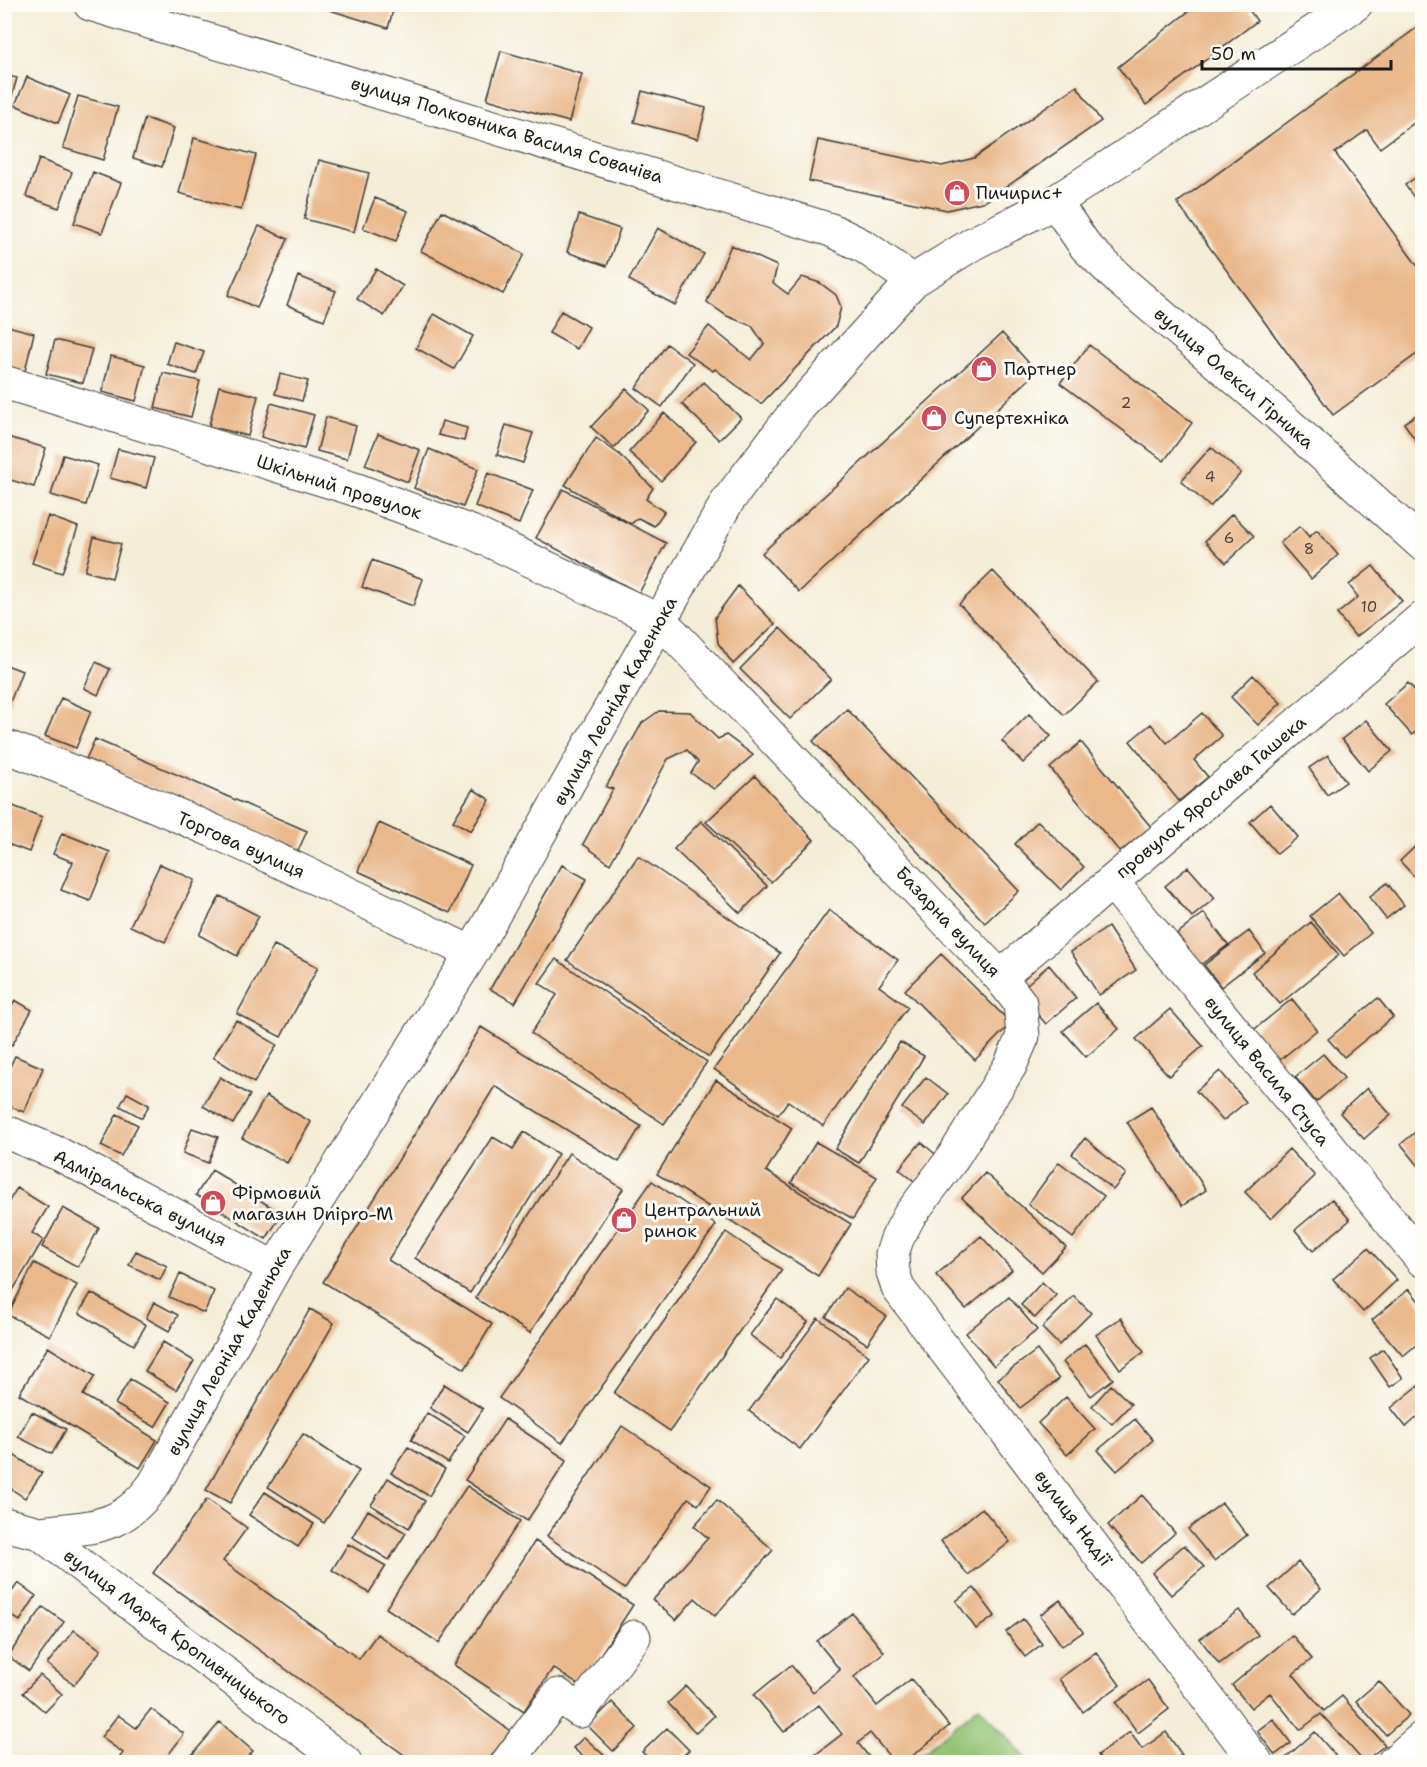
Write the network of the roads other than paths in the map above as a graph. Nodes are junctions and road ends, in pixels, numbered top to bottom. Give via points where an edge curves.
1 (90, 4) edge
2 (1356, 4) edge
3 (1055, 202) junction
4 (913, 281) junction
5 (4, 382) edge
6 (1422, 544) edge
7 (1422, 618) edge
8 (662, 622) junction
9 (4, 746) edge
10 (1112, 882) junction
11 (472, 953) junction
12 (1000, 977) junction
13 (4, 1131) edge
14 (1422, 1260) edge
15 (275, 1268) junction
16 (893, 1272) joint
17 (4, 1524) edge
18 (40, 1533) junction
19 (634, 1637) dead end
20 (1422, 1738) edge
21 (345, 1762) edge
22 (508, 1762) edge
23 (1256, 1762) edge
24 (1394, 1762) edge

1 - 4 street, вулиця Полковника Василя Совачіва via 831,230 865,247
2 - 3 street, вулиця Леоніда Каденюка
3 - 4 street, вулиця Леоніда Каденюка via 974,243
3 - 6 street, вулиця Олекси Гірника via 1086,247 1121,281
4 - 8 street, вулиця Леоніда Каденюка via 799,407 727,502
5 - 8 street, Шкільний провулок via 354,489 460,528
7 - 10 street, провулок Ярослава Гашека
8 - 11 street, вулиця Леоніда Каденюка
8 - 12 street, Базарна вулиця
9 - 11 street, Торгова вулиця via 289,865
10 - 12 street, провулок Ярослава Гашека
10 - 14 street, вулиця Василя Стуса
11 - 15 street, вулиця Леоніда Каденюка
12 - 16 street, Базарна вулиця via 1020,1003 1023,1036 1010,1066 950,1162 909,1216 892,1254
13 - 15 street, Адміральська вулиця via 59,1154
15 - 18 street, вулиця Леоніда Каденюка via 142,1501 106,1525
16 - 23 street, вулиця Надії via 905,1298
17 - 18 street, вулиця Марка Кропивницького
18 - 21 street, вулиця Марка Кропивницького
19 - 22 street via 580,1711 558,1695
20 - 24 street

